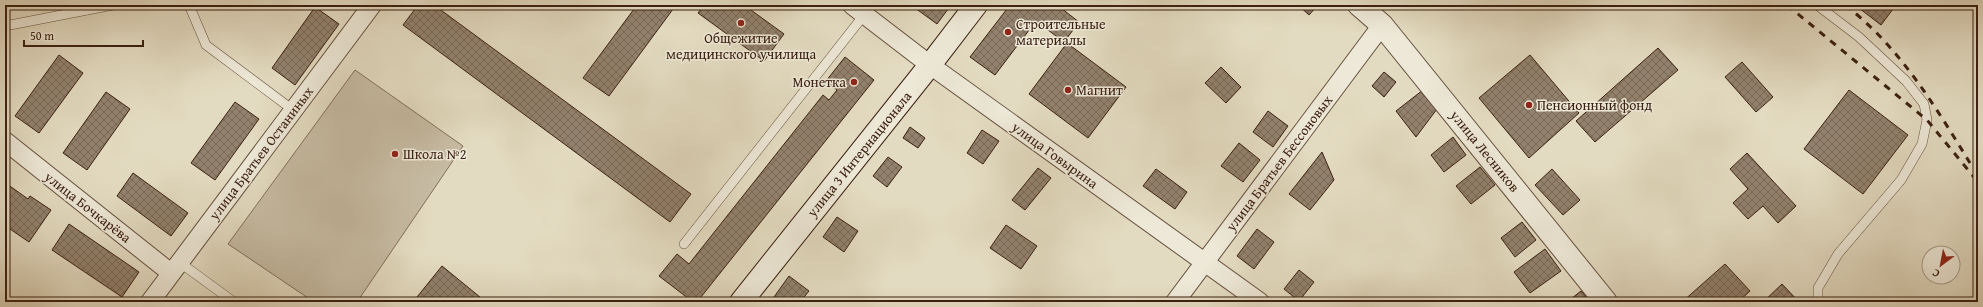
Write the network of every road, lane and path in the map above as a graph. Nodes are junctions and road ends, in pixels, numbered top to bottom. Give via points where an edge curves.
1 (113, 5) edge
2 (189, 5) edge
3 (372, 5) edge
4 (976, 5) edge
5 (1359, 5) edge
6 (1817, 5) edge
7 (858, 10) edge
8 (1382, 25) junction
9 (5, 26) edge
10 (930, 65) junction
11 (293, 110) junction
12 (5, 141) edge
13 (684, 244) dead end
14 (1205, 262) junction
15 (175, 267) junction
16 (150, 302) edge
17 (234, 302) edge
18 (741, 302) edge
19 (1175, 302) edge
20 (1260, 302) edge
21 (1606, 302) edge
22 (1818, 302) edge

1 - 9 lane
2 - 11 lane via 206,45
3 - 11 street, улица Братьев Останиных
4 - 10 street, улица 3 Интернационала
5 - 8 street, улица Лесников
6 - 22 lane via 1859,37 1906,81 1924,104 1927,120 1922,144 1902,180 1838,254 1818,288
7 - 10 street, улица Говырина
7 - 13 lane
8 - 14 street, улица Братьев Бессоновых
8 - 21 street, улица Лесников
10 - 14 street, улица Говырина
10 - 18 street, улица 3 Интернационала
11 - 15 street, улица Братьев Останиных
12 - 15 street, улица Бочкарёва
14 - 19 street, улица Братьев Бессоновых
14 - 20 street, улица Говырина
15 - 16 street, улица Братьев Останиных
15 - 17 lane

